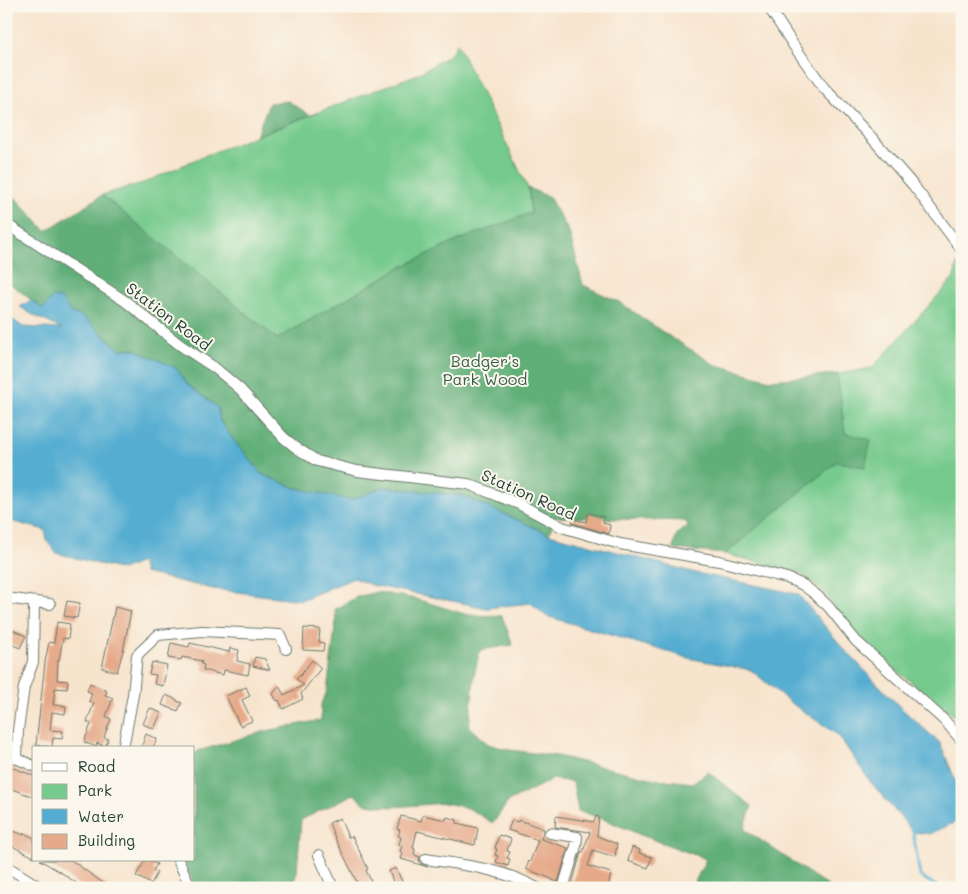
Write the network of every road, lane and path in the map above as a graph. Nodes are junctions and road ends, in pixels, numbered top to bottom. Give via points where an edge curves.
1 (768, 6) edge
2 (6, 224) edge
3 (960, 253) edge
4 (6, 598) edge
5 (34, 603) junction
6 (50, 604) dead end
7 (286, 649) dead end
8 (962, 741) edge
9 (123, 746) edge
10 (6, 754) edge
11 (17, 758) junction
12 (32, 765) edge
13 (550, 833) dead end
14 (319, 855) dead end
15 (426, 858) dead end
16 (179, 862) edge
17 (6, 866) edge
18 (42, 888) edge
19 (191, 888) edge
20 (333, 888) edge
21 (537, 888) edge
22 (564, 888) edge

1 - 3 street via 824,88 913,185
2 - 8 street, Station Road via 125,301 215,368 240,389 284,438 317,461 357,470 468,484 519,504 562,527 620,544 719,561 803,585 828,606 856,641 946,722
4 - 5 street
5 - 6 street
5 - 11 street via 33,662 24,687
7 - 9 street via 280,635 202,631 158,635 137,655
10 - 11 street
11 - 12 street
13 - 22 street via 577,837
14 - 20 street
15 - 21 street via 511,876
16 - 19 street
17 - 18 street

